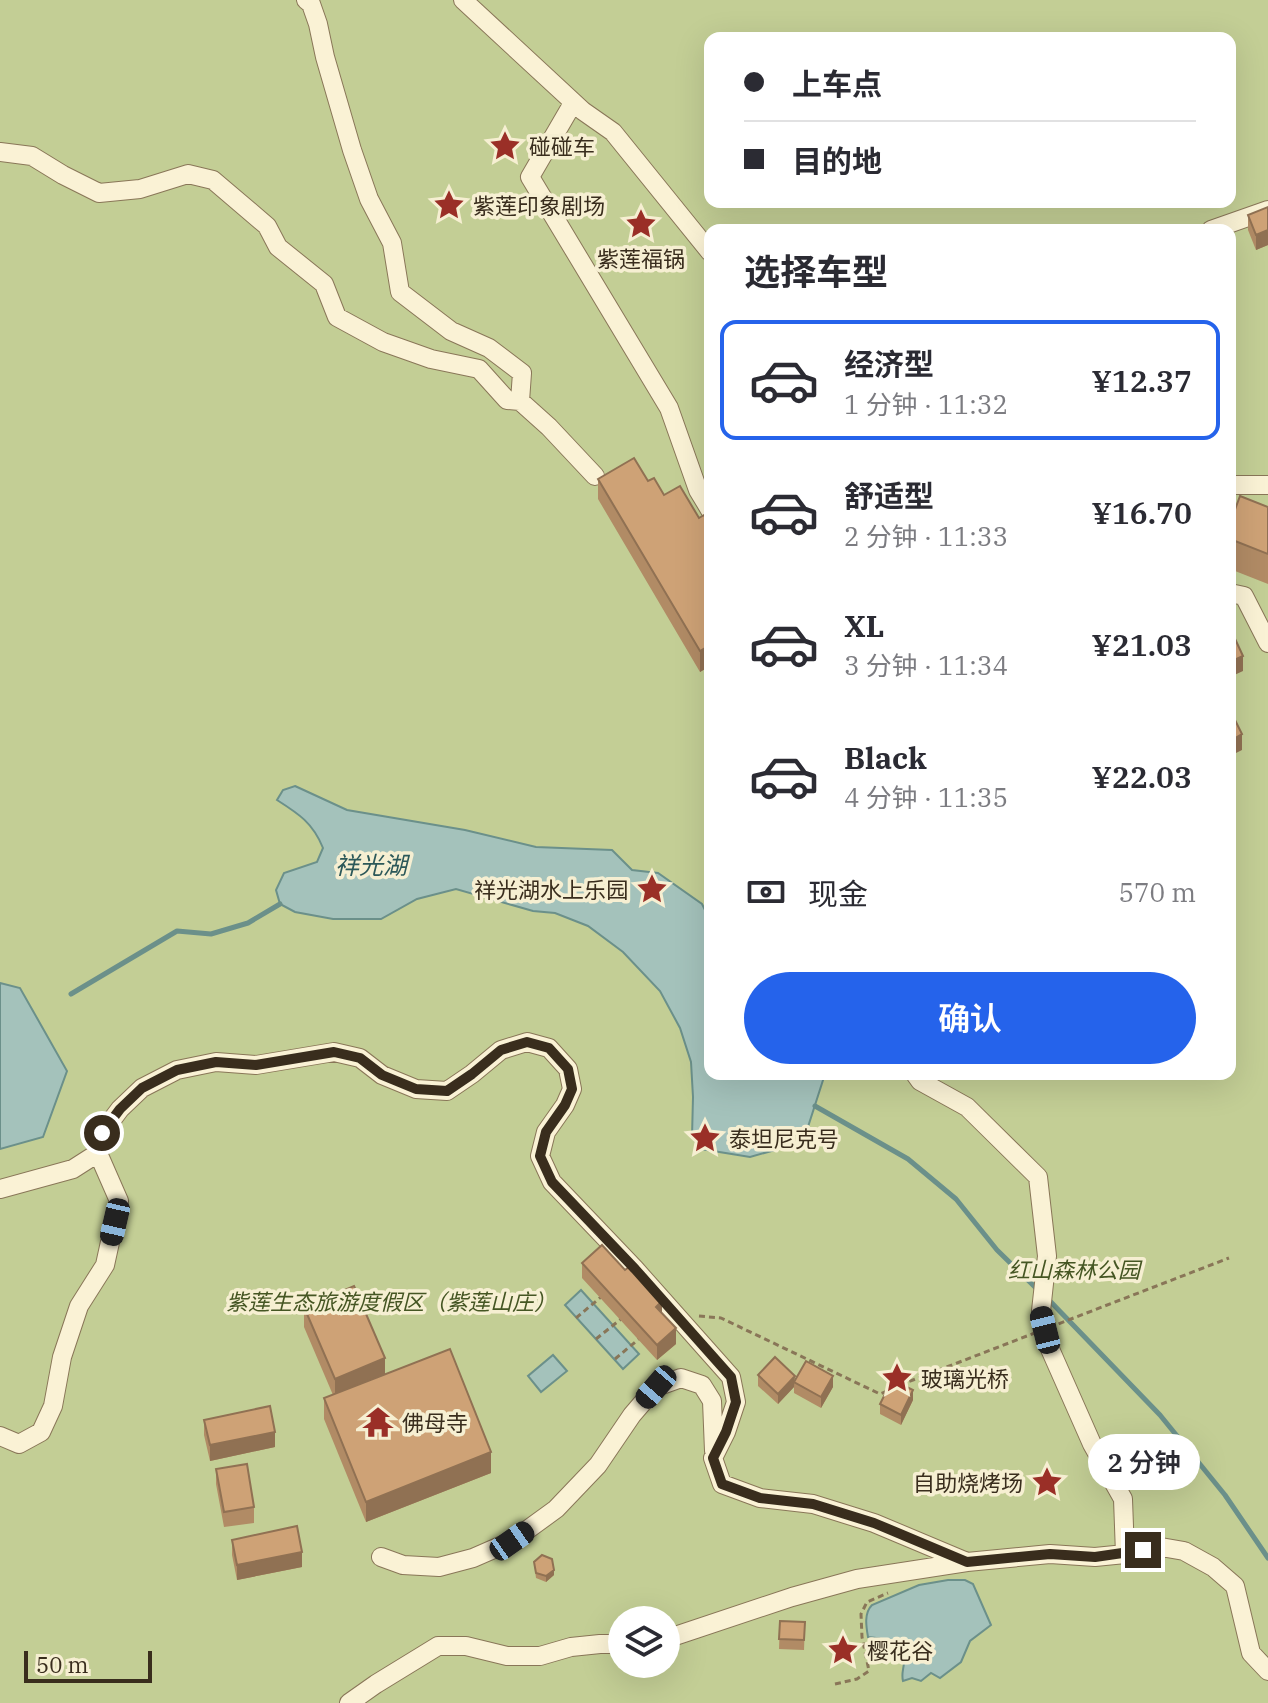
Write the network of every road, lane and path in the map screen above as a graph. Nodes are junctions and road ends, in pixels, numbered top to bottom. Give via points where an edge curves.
1 (306, 0) edge
2 (463, 0) edge
3 (573, 103) junction
4 (0, 152) edge
5 (1268, 210) edge
6 (1228, 224) edge
7 (704, 245) edge
8 (520, 401) junction
9 (595, 476) dead end
10 (1236, 485) edge
11 (1268, 485) edge
12 (704, 500) edge
13 (1236, 594) edge
14 (1268, 643) edge
15 (919, 1080) edge
16 (98, 1153) junction
17 (0, 1189) edge
18 (1229, 1258) dead end
19 (603, 1295) edge
20 (674, 1313) junction
21 (623, 1317) edge
22 (576, 1318) dead end
23 (642, 1337) edge
24 (596, 1339) dead end
25 (615, 1359) dead end
26 (0, 1436) edge
27 (713, 1458) junction
28 (1125, 1554) junction
29 (381, 1557) dead end
30 (967, 1562) junction
31 (888, 1593) dead end
32 (680, 1634) edge
33 (608, 1644) edge
34 (1268, 1671) edge
35 (835, 1684) dead end
36 (349, 1703) edge

1 - 8 street via 318,24 369,199 392,243 400,292 451,331 489,348 522,373
2 - 3 street
3 - 7 street via 613,132
3 - 12 street via 530,177 669,408
4 - 8 street via 32,156 99,193 140,189 188,174 213,180 267,226 278,247 324,284 337,317 383,342 479,369 507,400
5 - 6 street
8 - 9 street
10 - 11 street
13 - 14 street via 1244,596
15 - 28 street via 967,1107 1038,1177 1047,1256 1041,1311 1050,1349 1123,1499
16 - 17 street via 73,1169
16 - 20 street via 102,1133 120,1109 142,1088 177,1070 216,1062 256,1065 334,1052 360,1058 382,1075 416,1089 447,1091 501,1050 527,1042 549,1048 568,1069 572,1089 546,1132 540,1156 552,1182
16 - 26 street via 119,1201 105,1265 79,1306 41,1432 19,1444
18 - 20 path, bridge via 880,1394 721,1318
19 - 22 path
20 - 27 street via 731,1377 736,1402
21 - 24 path
23 - 25 path
27 - 29 street via 712,1401 702,1385 681,1378 656,1387 598,1465 556,1509 512,1541 439,1567 403,1565
27 - 30 street via 722,1484 760,1498 813,1504 874,1523
28 - 30 street
28 - 34 street via 1161,1547 1184,1551 1213,1567 1235,1586 1251,1653
30 - 32 street via 857,1579
31 - 35 path via 867,1602 861,1614 869,1671
33 - 36 street via 540,1656 438,1646

